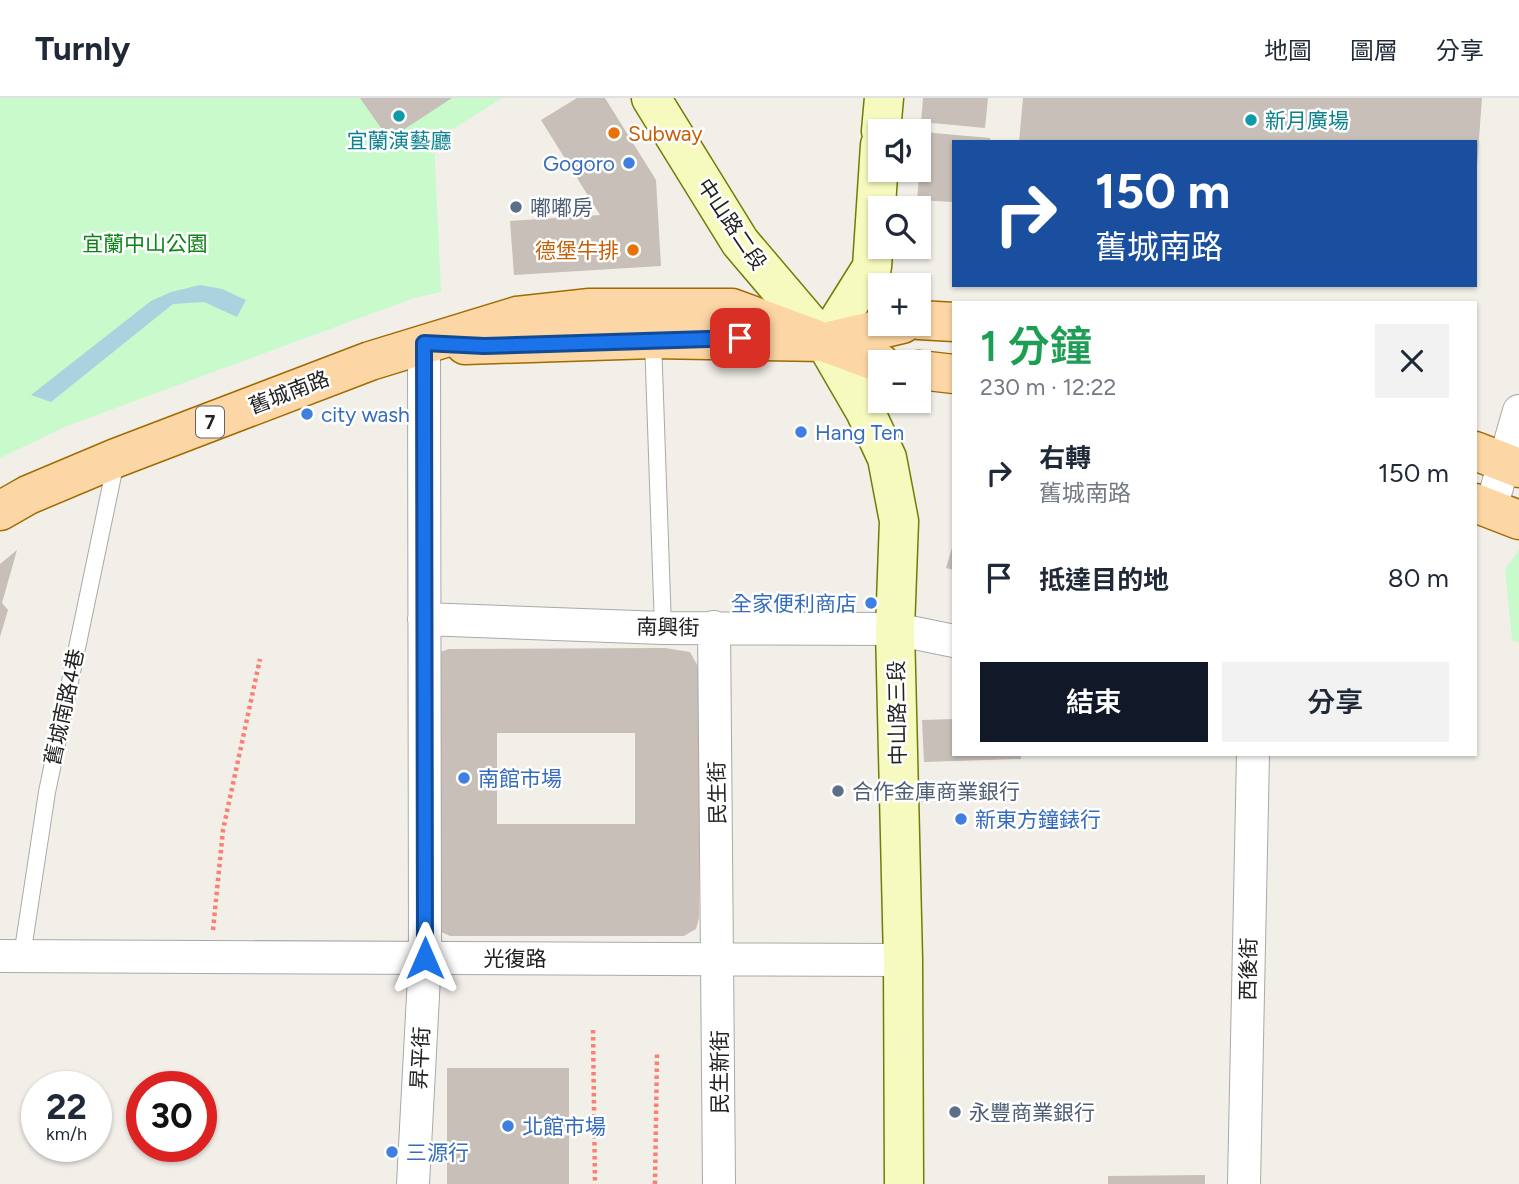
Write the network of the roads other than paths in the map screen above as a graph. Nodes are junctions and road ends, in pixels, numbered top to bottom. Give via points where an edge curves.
1 (650, 98) edge
2 (884, 98) edge
3 (882, 119) edge
4 (878, 182) edge
5 (931, 321) edge
6 (952, 322) edge
7 (868, 332) edge
8 (653, 339) junction
9 (825, 342) junction
10 (424, 343) junction
11 (868, 358) edge
12 (931, 371) edge
13 (952, 374) edge
14 (1519, 411) edge
15 (116, 458) junction
16 (1500, 461) edge
17 (1495, 510) edge
18 (0, 511) edge
19 (424, 619) junction
20 (663, 628) junction
21 (714, 628) junction
22 (895, 629) junction
23 (952, 641) edge
24 (1253, 756) edge
25 (11, 956) edge
26 (425, 958) junction
27 (719, 959) junction
28 (903, 960) junction
29 (413, 1184) edge
30 (719, 1184) edge
31 (904, 1184) edge
32 (1244, 1184) edge

1 - 9 street, 中山路二段 via 740,242
2 - 3 street
4 - 9 street via 872,267
5 - 6 main road
7 - 9 main road, 舊城南路 / 7
8 - 9 main road, 舊城南路 / 7
8 - 10 main road, 舊城南路 / 7 via 484,346
8 - 20 lane
9 - 10 main road, 舊城南路 / 7 via 732,308 706,308 590,309 517,316
9 - 11 main road, 舊城南路 / 7
9 - 22 street, 中山路三段 via 887,458 899,521
10 - 15 main road, 舊城南路 / 7
10 - 19 street, 昇平街
12 - 13 main road
14 - 16 street
15 - 18 main road, 舊城南路 / 7
15 - 25 lane, 舊城南路4巷
16 - 17 street
19 - 20 street, 南興街
19 - 26 street, 昇平街
20 - 21 street, 南興街
21 - 22 street, 南興街
21 - 27 street, 民生街
22 - 23 street, 南興街
22 - 28 street, 中山路三段
24 - 32 street, 西後街
25 - 26 street, 光復路
26 - 27 street, 光復路
26 - 29 street, 昇平街
27 - 28 street, 光復路
27 - 30 street, 民生新街
28 - 31 street, 中山路三段

